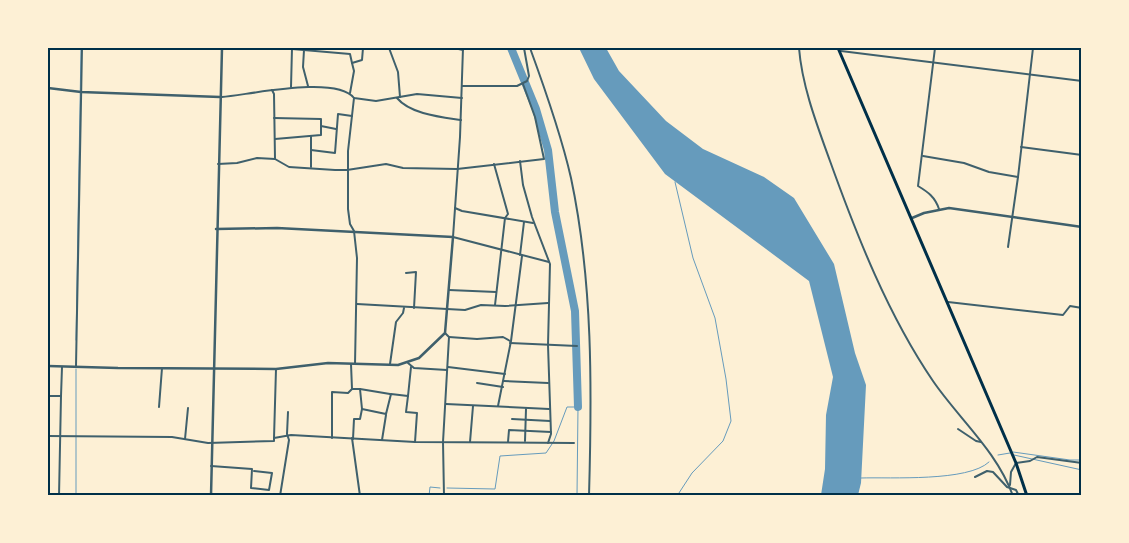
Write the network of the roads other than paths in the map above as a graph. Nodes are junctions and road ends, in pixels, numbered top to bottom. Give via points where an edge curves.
1 (82, 48) edge
2 (222, 48) edge
3 (292, 48) edge
4 (335, 48) edge
5 (363, 48) edge
6 (389, 48) edge
7 (454, 48) edge
8 (524, 48) edge
9 (530, 48) edge
10 (799, 48) edge
11 (935, 48) edge
12 (1033, 48) edge
13 (463, 49) edge
14 (838, 49) edge
15 (304, 50) junction
16 (335, 53) junction
17 (934, 62) junction
18 (352, 63) junction
19 (1029, 74) junction
20 (1082, 81) edge
21 (523, 84) junction
22 (291, 86) junction
23 (462, 86) junction
24 (308, 87) junction
25 (48, 88) edge
26 (271, 89) junction
27 (81, 92) junction
28 (350, 93) junction
29 (220, 97) junction
30 (399, 97) junction
31 (354, 98) junction
32 (462, 98) junction
33 (352, 116) junction
34 (274, 118) junction
35 (461, 120) junction
36 (321, 126) junction
37 (336, 129) junction
38 (310, 136) junction
39 (275, 139) junction
40 (1021, 148) junction
41 (310, 150) junction
42 (1082, 155) edge
43 (923, 156) junction
44 (275, 159) junction
45 (520, 161) junction
46 (218, 164) junction
47 (494, 164) junction
48 (310, 167) junction
49 (458, 168) junction
50 (349, 169) junction
51 (1018, 178) junction
52 (456, 208) junction
53 (939, 209) junction
54 (1012, 217) junction
55 (505, 218) junction
56 (910, 219) junction
57 (524, 221) junction
58 (533, 223) junction
59 (1082, 227) edge
60 (216, 229) junction
61 (354, 231) junction
62 (453, 236) junction
63 (1008, 247) dead end
64 (501, 250) junction
65 (521, 255) junction
66 (550, 262) junction
67 (406, 273) dead end
68 (449, 290) junction
69 (496, 292) junction
70 (946, 302) junction
71 (548, 303) junction
72 (357, 304) junction
73 (495, 305) junction
74 (514, 306) junction
75 (404, 308) junction
76 (414, 308) junction
77 (1082, 308) edge
78 (448, 310) junction
79 (445, 332) junction
80 (449, 337) junction
81 (510, 342) junction
82 (548, 345) junction
83 (578, 346) dead end
84 (408, 363) junction
85 (353, 364) junction
86 (48, 366) edge
87 (62, 366) junction
88 (76, 366) junction
89 (390, 366) junction
90 (448, 366) junction
91 (213, 367) junction
92 (411, 367) junction
93 (162, 368) junction
94 (276, 369) junction
95 (447, 370) junction
96 (505, 374) junction
97 (504, 382) junction
98 (477, 383) dead end
99 (548, 383) junction
100 (503, 387) junction
101 (352, 388) junction
102 (360, 389) junction
103 (391, 394) junction
104 (48, 396) edge
105 (61, 396) junction
106 (408, 396) junction
107 (446, 404) junction
108 (473, 406) junction
109 (498, 406) junction
110 (159, 408) dead end
111 (188, 408) dead end
112 (362, 409) junction
113 (526, 409) junction
114 (549, 409) junction
115 (288, 412) dead end
116 (386, 414) junction
117 (512, 419) dead end
118 (526, 420) junction
119 (550, 421) junction
120 (958, 429) dead end
121 (526, 431) junction
122 (551, 432) junction
123 (48, 436) edge
124 (61, 436) junction
125 (287, 436) junction
126 (274, 438) junction
127 (332, 438) junction
128 (352, 438) junction
129 (185, 439) junction
130 (382, 440) junction
131 (211, 442) junction
132 (415, 442) junction
133 (443, 442) junction
134 (470, 442) junction
135 (508, 442) junction
136 (525, 442) junction
137 (981, 442) junction
138 (548, 443) junction
139 (574, 443) dead end
140 (1016, 463) junction
141 (1082, 463) edge
142 (211, 466) junction
143 (254, 471) junction
144 (975, 476) dead end
145 (1010, 488) junction
146 (59, 496) edge
147 (211, 496) edge
148 (280, 496) edge
149 (360, 496) edge
150 (444, 496) edge
151 (589, 496) edge
152 (1012, 496) edge
153 (1019, 496) edge
154 (1027, 496) edge

1 - 27 street
2 - 29 street
3 - 15 street
3 - 22 street
4 - 16 street
5 - 18 street via 362,60
6 - 30 street via 398,72
7 - 13 street
8 - 21 street via 529,76
9 - 151 street via 570,177 578,220 588,301
10 - 137 street via 824,145 885,294 932,380
11 - 17 street
12 - 19 street
13 - 23 street
14 - 17 street
14 - 56 highway
15 - 16 street
15 - 24 street via 303,67
16 - 18 street via 350,54
17 - 19 street
17 - 43 street
18 - 28 street via 354,71
19 - 20 street
19 - 40 street
21 - 23 street
21 - 45 street via 535,117 544,159
22 - 24 street
22 - 26 street
23 - 32 street
24 - 28 street
25 - 27 street
26 - 29 street
26 - 34 street
27 - 29 street
27 - 88 street
28 - 31 street
29 - 46 street
30 - 31 street via 376,101
30 - 32 street via 425,94
30 - 35 street via 407,108
31 - 33 street
32 - 35 street
33 - 37 street via 338,114
33 - 50 street
34 - 36 street via 321,119
34 - 39 street
35 - 49 street
36 - 37 street
36 - 38 street via 320,135
37 - 41 street via 334,153
38 - 39 street
38 - 41 street
39 - 44 street
40 - 42 street
40 - 51 street
41 - 48 street
43 - 51 street
43 - 53 street via 918,186 929,193
44 - 46 street via 257,158
44 - 48 street via 289,167
45 - 47 street
45 - 58 street
46 - 60 street
47 - 49 street
47 - 55 street via 508,214
48 - 50 street
49 - 50 street via 403,168 386,164
49 - 52 street
50 - 61 street via 348,209
51 - 54 street
52 - 55 street
52 - 62 street
53 - 54 street via 962,209
53 - 56 street
54 - 59 street
54 - 63 street
55 - 57 street
55 - 64 street
56 - 70 highway
57 - 58 street
57 - 65 street
58 - 66 street
60 - 61 street
60 - 91 street
61 - 62 street
61 - 72 street
62 - 64 street
62 - 68 street
64 - 65 street
64 - 69 street
65 - 66 street
65 - 74 street
66 - 71 street
67 - 76 street via 416,272
68 - 69 street
68 - 78 street
69 - 73 street
70 - 77 street via 1063,314 1070,306
70 - 140 highway
71 - 74 street
71 - 82 street
72 - 75 street
72 - 85 street
73 - 74 street
73 - 78 street
74 - 81 street
75 - 76 street
75 - 89 street via 396,322
76 - 78 street
78 - 79 street
79 - 80 street
79 - 84 street via 419,358
80 - 81 street via 503,337
80 - 90 street
81 - 82 street
81 - 96 street
82 - 83 street
82 - 99 street
84 - 89 street
84 - 92 street
85 - 89 street
85 - 94 street via 314,364
85 - 101 street
86 - 87 street
87 - 88 street
87 - 105 street
88 - 93 street
90 - 95 street
90 - 96 street
91 - 93 street
91 - 94 street
91 - 131 street
92 - 95 street
92 - 106 street
93 - 110 street
94 - 126 street
95 - 107 street
96 - 97 street
97 - 99 street
97 - 100 street
98 - 100 street
99 - 114 street
100 - 109 street
101 - 102 street
101 - 127 street via 348,393 332,392
102 - 103 street
102 - 112 street
103 - 106 street
103 - 116 street
104 - 105 street
105 - 124 street
106 - 132 street via 406,412 417,413
107 - 108 street
107 - 133 street
108 - 109 street
108 - 134 street
109 - 113 street
111 - 129 street
112 - 116 street
112 - 128 street via 360,419 354,419
113 - 114 street
113 - 118 street
114 - 119 street
115 - 125 street
116 - 130 street
117 - 118 street
118 - 119 street
118 - 121 street
119 - 122 street
120 - 137 street
121 - 122 street
121 - 135 street via 509,430
121 - 136 street
122 - 138 street
123 - 124 street
124 - 129 street
124 - 146 street
125 - 126 street
125 - 127 street
125 - 148 street
126 - 131 street via 274,441
127 - 128 street
128 - 130 street
128 - 149 street
129 - 131 street
130 - 132 street
131 - 142 street
132 - 133 street
133 - 134 street
133 - 150 street
134 - 135 street
135 - 136 street
136 - 138 street
137 - 145 street via 998,464
138 - 139 street
140 - 141 street via 1037,458
140 - 145 street via 1010,472
140 - 154 highway
142 - 143 street
142 - 147 street
143 - 143 street via 251,488 269,490 272,473
144 - 145 street via 993,472
145 - 152 street
145 - 153 street

